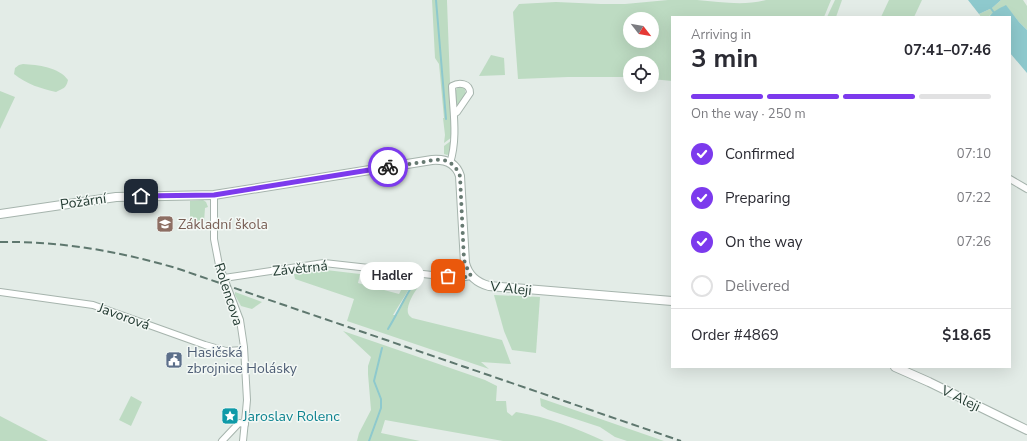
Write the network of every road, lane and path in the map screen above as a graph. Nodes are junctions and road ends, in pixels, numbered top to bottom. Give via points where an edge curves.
1 (454, 114) junction
2 (450, 163) junction
3 (1011, 180) edge
4 (1027, 189) edge
5 (214, 195) junction
6 (0, 214) edge
7 (471, 276) junction
8 (224, 278) junction
9 (0, 292) edge
10 (671, 301) edge
11 (244, 350) junction
12 (897, 368) edge
13 (245, 424) junction
14 (1027, 430) edge
15 (222, 441) edge
16 (243, 441) edge

1 - 1 street via 470,93 469,88 463,84 452,86
1 - 2 street via 454,148
2 - 5 street, Požární via 432,160
2 - 7 street, V Aleji via 460,176 464,260
3 - 4 street
5 - 6 street, Požární via 116,196
5 - 8 street, Rolencova via 214,246
7 - 8 street, Závětrná via 459,278 324,263
7 - 10 street, V Aleji via 489,286
8 - 11 street, Rolencova via 240,320
9 - 11 street, Javorová via 93,305 205,345 226,351
11 - 13 street, Rolencova via 247,400
12 - 14 street, V Aleji
13 - 15 street via 239,423
13 - 16 street, Rolencova

